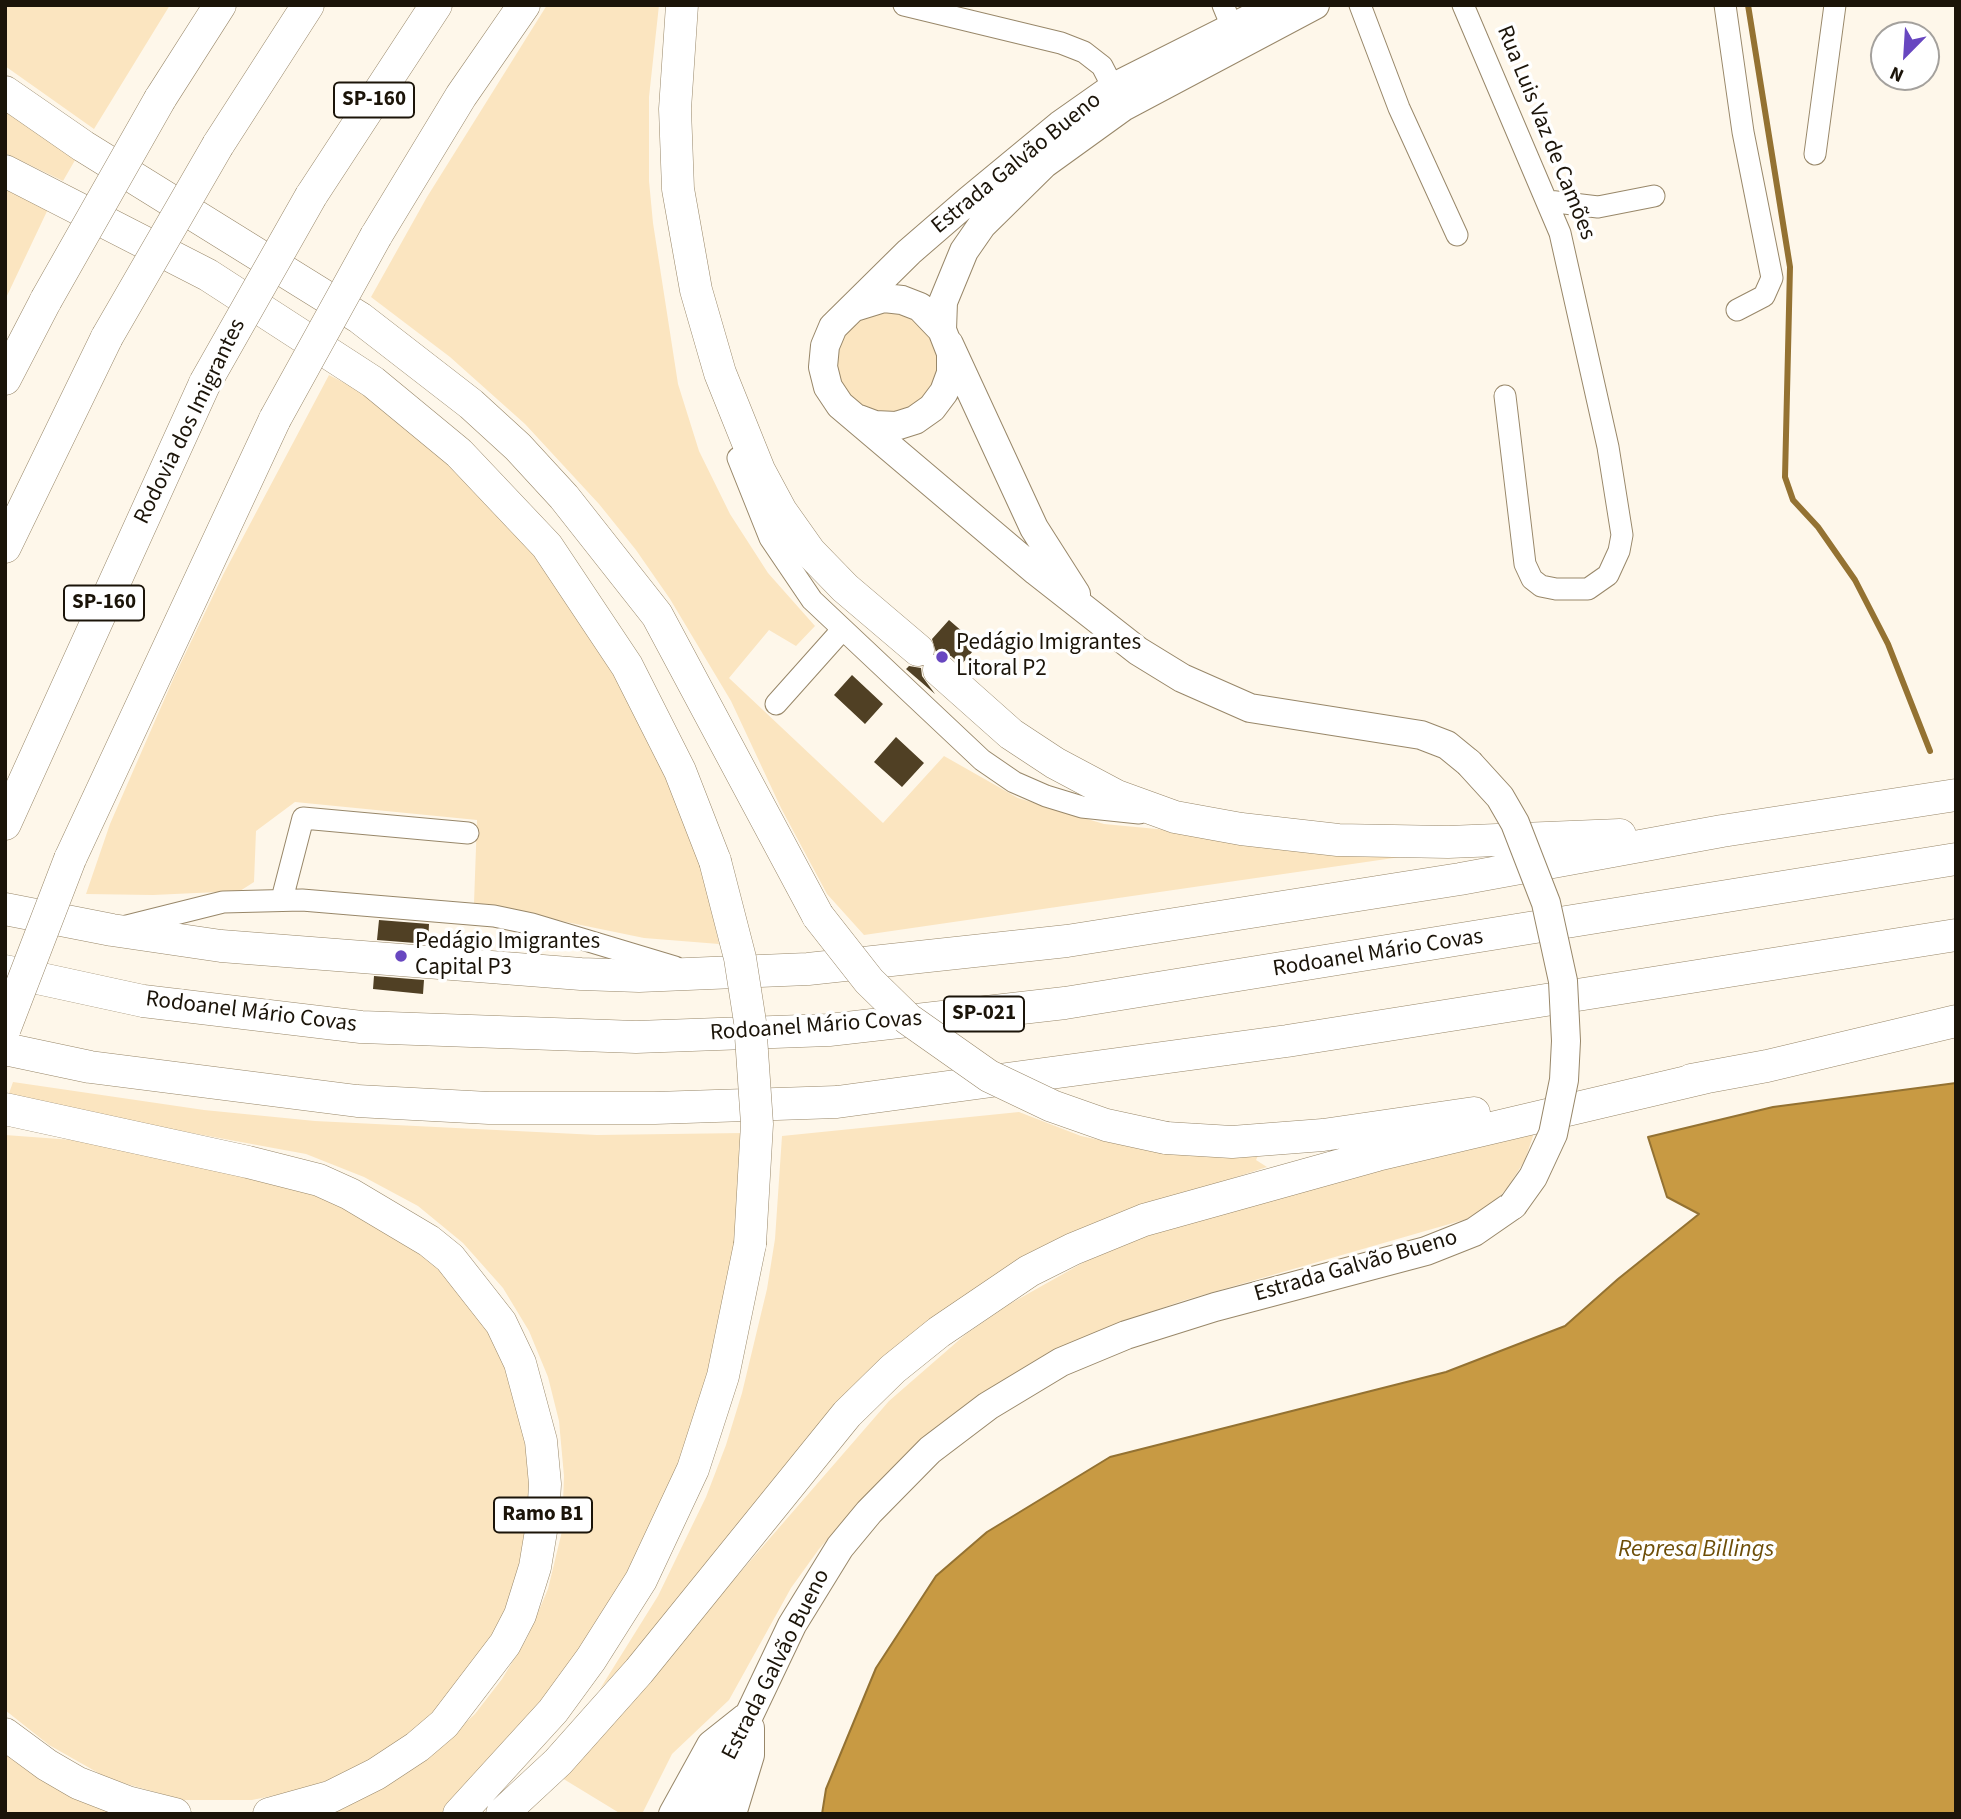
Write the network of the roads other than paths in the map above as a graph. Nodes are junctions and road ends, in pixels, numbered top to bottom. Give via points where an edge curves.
1 (220, 5) edge
2 (308, 5) edge
3 (436, 5) edge
4 (524, 5) edge
5 (682, 5) edge
6 (904, 5) edge
7 (1277, 5) edge
8 (1314, 5) edge
9 (1360, 5) edge
10 (1463, 5) edge
11 (1725, 5) edge
12 (1835, 5) edge
13 (1231, 25) edge
14 (5, 92) edge
15 (1119, 97) junction
16 (1815, 154) dead end
17 (5, 171) edge
18 (1654, 196) dead end
19 (1548, 201) junction
20 (1457, 235) dead end
21 (850, 309) junction
22 (1737, 310) dead end
23 (946, 337) junction
24 (720, 373) junction
25 (5, 379) edge
26 (1505, 396) dead end
27 (856, 418) junction
28 (5, 547) edge
29 (1087, 611) junction
30 (842, 630) junction
31 (776, 704) dead end
32 (1956, 795) edge
33 (1175, 817) junction
34 (5, 824) edge
35 (1722, 831) junction
36 (468, 834) dead end
37 (1956, 859) edge
38 (282, 899) junction
39 (5, 909) edge
40 (112, 930) junction
41 (1956, 935) edge
42 (5, 971) edge
43 (694, 973) junction
44 (1956, 1021) edge
45 (5, 1028) edge
46 (5, 1049) edge
47 (1712, 1076) junction
48 (5, 1109) edge
49 (750, 1715) junction
50 (5, 1734) edge
51 (175, 1814) edge
52 (269, 1814) edge
53 (459, 1814) edge
54 (502, 1814) edge
55 (673, 1814) edge
56 (702, 1814) edge
57 (732, 1814) edge

1 - 25 highway, bridge via 160,99
2 - 28 highway, bridge via 218,145 107,337
3 - 34 highway, Rodovia dos Imigrantes / SP-160, bridge via 311,196 205,383
4 - 45 highway, bridge via 461,96 376,236 275,419 70,859
5 - 24 highway via 675,109 678,189 696,290
6 - 15 street via 1072,47 1096,60
7 - 13 main road, Estrada Galvão Bueno
8 - 13 main road, Estrada Galvão Bueno
9 - 20 street via 1399,108
10 - 19 street, Rua Luis Vaz de Camões
11 - 22 street via 1743,132 1772,278 1763,296
12 - 16 street
13 - 15 main road, Estrada Galvão Bueno
14 - 47 highway, bridge via 83,146 360,318 471,404 518,447 573,507 657,615 818,916 869,981 908,1019 989,1076 1106,1125 1166,1138 1232,1142 1323,1135
15 - 21 main road, Estrada Galvão Bueno via 1060,125
15 - 23 main road, Estrada Galvão Bueno via 982,225 964,251 943,302
17 - 53 highway, bridge via 208,275 373,382 459,453 547,546 620,656 680,771 715,861 740,958 757,1124 750,1244 723,1376 693,1469 642,1580 553,1711
18 - 19 street via 1598,207
19 - 26 street, Rua Luis Vaz de Camões via 1571,277 1622,535 1608,575 1588,589 1541,586 1525,564
21 - 23 main road, Estrada Galvão Bueno via 884,298 902,300 920,307
21 - 27 main road, Estrada Galvão Bueno via 833,327 823,367 828,387
23 - 27 main road, Estrada Galvão Bueno via 951,373 932,408 896,426
23 - 29 main road, Estrada Galvão Bueno via 1034,528
24 - 30 street via 736,455 770,538 812,600
24 - 33 highway via 759,470 781,511 810,552 845,588 1011,734 1117,796
27 - 29 main road, Estrada Galvão Bueno
29 - 49 main road, Estrada Galvão Bueno, bridge via 1138,651 1214,694 1250,708 1421,735 1447,745 1500,797 1516,823 1546,903 1563,981 1564,1080 1553,1134 1540,1166 1513,1205 1474,1232 1426,1251 1126,1335 1060,1362 988,1406 930,1450 840,1547 792,1625
30 - 31 street
30 - 33 street via 982,760 1014,782 1082,807
32 - 35 highway
33 - 35 highway via 1338,840 1448,842
35 - 43 highway via 1474,877 1067,941 808,969
36 - 38 street via 303,818
37 - 42 highway, Rodoanel Mário Covas / SP-021 via 1065,1003 829,1030 636,1037 361,1027 143,1001
38 - 40 street via 223,902
38 - 43 street via 505,918
39 - 40 highway
40 - 43 highway via 221,946 568,973
41 - 46 highway via 1273,1043 837,1102 489,1108 357,1101 90,1067
44 - 47 highway
47 - 54 highway via 1377,1155 1144,1220 1029,1271 939,1332 892,1369 847,1414 639,1671 558,1762
48 - 52 highway, Ramo B1 via 248,1163 351,1194 450,1258 501,1323 520,1363 541,1441 543,1519 535,1567 505,1644 452,1713 417,1747 330,1797
49 - 55 main road via 711,1745
49 - 56 main road, Estrada Galvão Bueno
49 - 57 main road via 750,1755
50 - 51 highway via 78,1783

